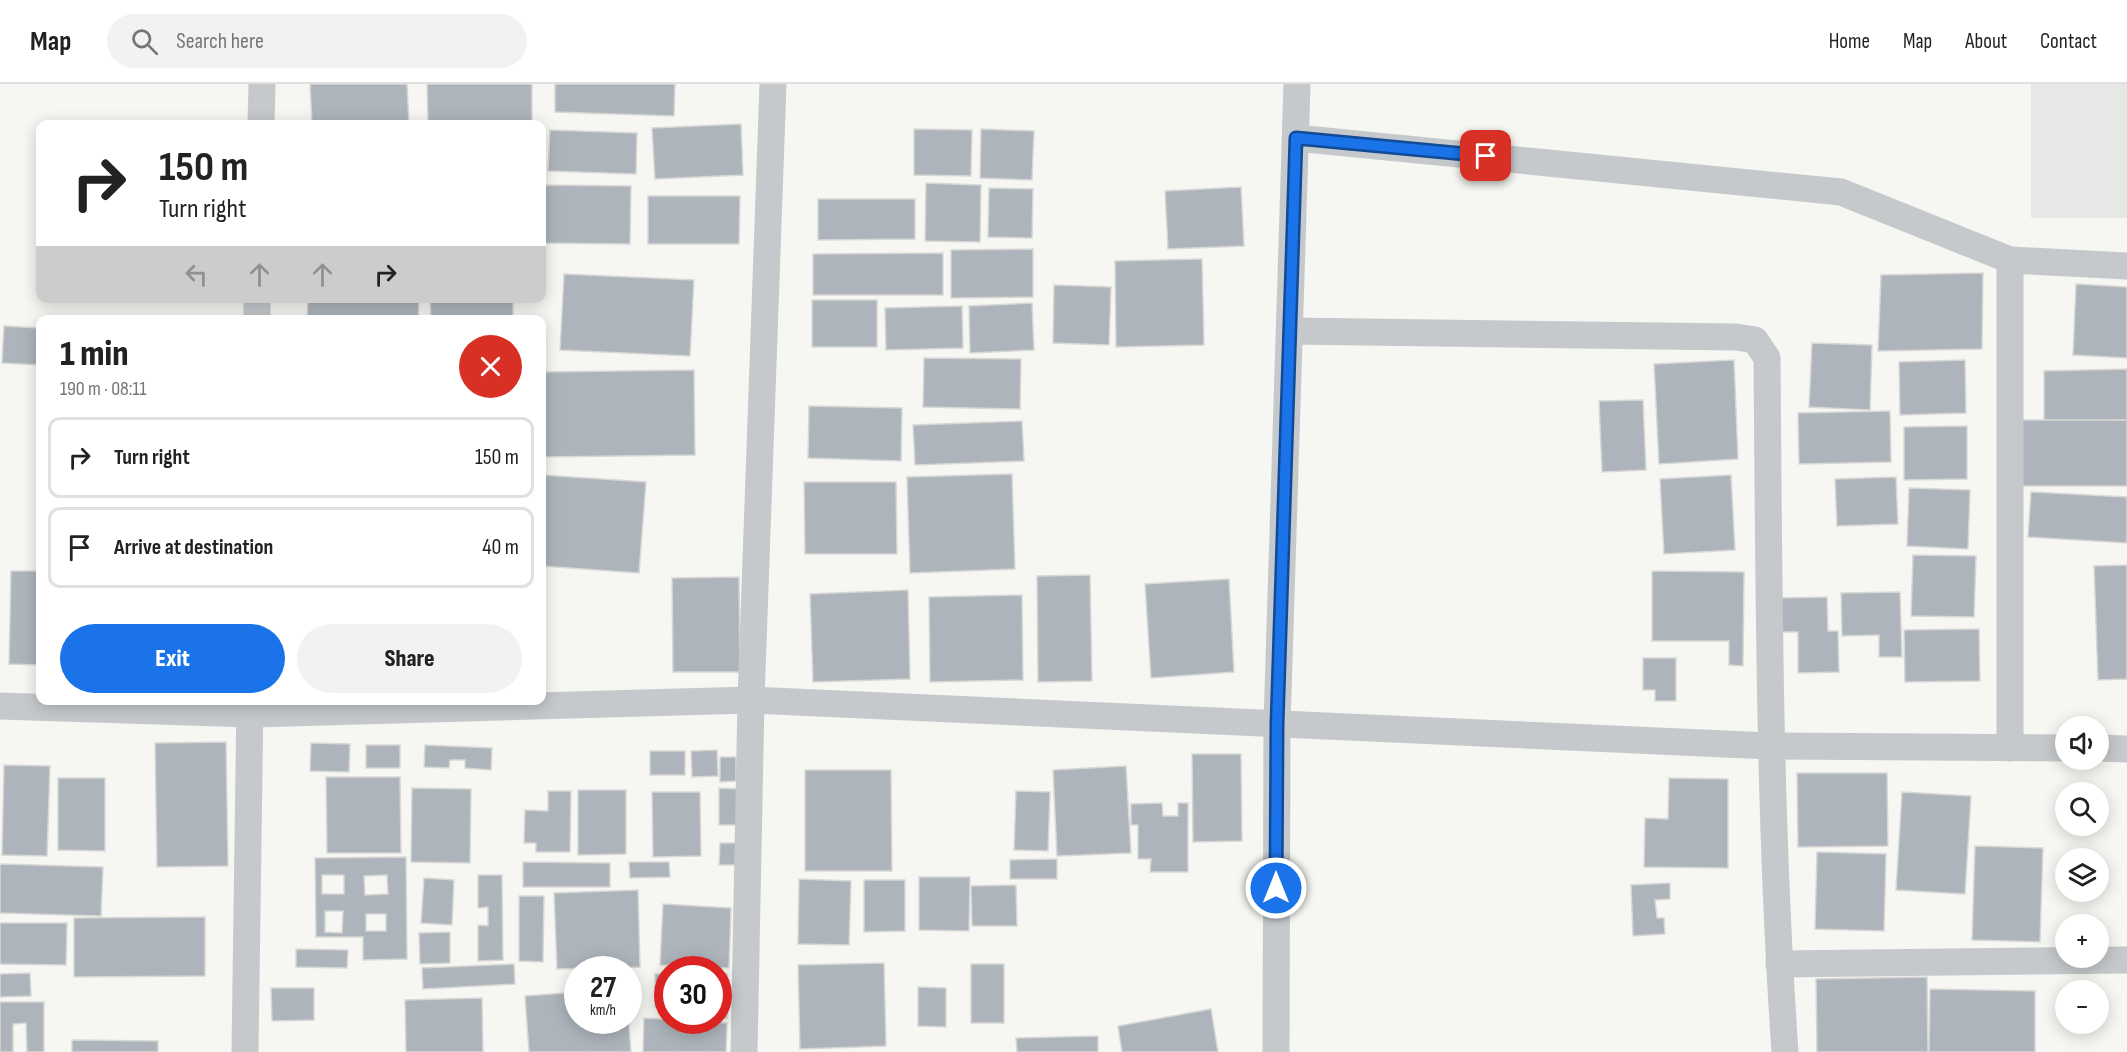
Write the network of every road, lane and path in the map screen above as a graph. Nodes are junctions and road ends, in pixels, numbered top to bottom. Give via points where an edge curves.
1 (262, 84) edge
2 (773, 84) edge
3 (1297, 84) edge
4 (261, 120) edge
5 (1296, 138) junction
6 (2010, 260) junction
7 (2127, 266) edge
8 (1291, 331) junction
9 (751, 700) junction
10 (546, 703) edge
11 (394, 705) edge
12 (0, 706) edge
13 (251, 707) edge
14 (1277, 724) junction
15 (1770, 746) junction
16 (2010, 748) junction
17 (2055, 748) edge
18 (2109, 748) edge
19 (2127, 749) edge
20 (2127, 960) edge
21 (1779, 964) junction
22 (245, 1052) edge
23 (744, 1052) edge
24 (1276, 1052) edge
25 (1785, 1052) edge

1 - 4 street
2 - 9 street
3 - 5 street
5 - 6 street via 1841,192
5 - 8 street
6 - 7 street
6 - 16 street
8 - 14 street
8 - 15 street via 1755,340 1767,358
9 - 10 street
9 - 14 street
9 - 23 street
11 - 13 street
12 - 13 street
13 - 22 street
14 - 15 street
14 - 24 street
15 - 16 street
15 - 21 street
16 - 17 street
18 - 19 street
20 - 21 street
21 - 25 street

